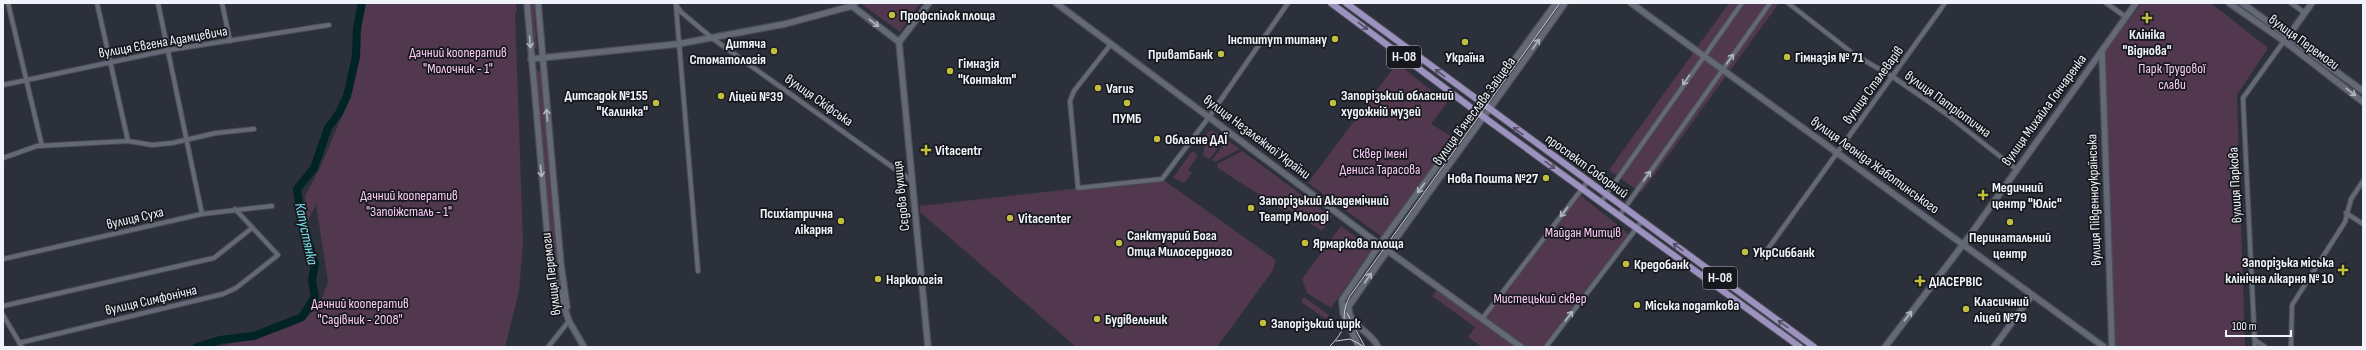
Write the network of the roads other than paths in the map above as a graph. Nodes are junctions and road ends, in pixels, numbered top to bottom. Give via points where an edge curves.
1 (8, 3) edge
2 (97, 3) edge
3 (158, 3) edge
4 (222, 3) edge
5 (526, 3) edge
6 (538, 3) edge
7 (930, 3) edge
8 (1056, 3) edge
9 (1288, 3) edge
10 (1331, 3) edge
11 (1346, 3) edge
12 (1556, 3) edge
13 (1565, 3) edge
14 (1631, 3) edge
15 (1742, 3) edge
16 (1770, 3) edge
17 (1788, 3) edge
18 (1945, 3) edge
19 (2106, 3) edge
20 (2136, 3) edge
21 (2229, 3) edge
22 (2242, 3) edge
23 (2291, 3) edge
24 (2312, 3) edge
25 (676, 4) edge
26 (853, 5) edge
27 (2305, 13) junction
28 (2126, 17) junction
29 (329, 25) dead end
30 (2288, 36) junction
31 (712, 38) junction
32 (230, 41) junction
33 (2284, 41) junction
34 (899, 42) junction
35 (678, 44) junction
36 (1112, 44) junction
37 (169, 50) junction
38 (2102, 51) junction
39 (1704, 56) junction
40 (542, 58) junction
41 (531, 60) junction
42 (111, 62) junction
43 (1723, 70) junction
44 (1892, 77) junction
45 (27, 81) junction
46 (3, 85) edge
47 (2363, 91) edge
48 (2363, 102) edge
49 (1482, 105) junction
50 (1490, 111) junction
51 (1477, 112) junction
52 (1209, 117) junction
53 (1485, 118) junction
54 (254, 129) dead end
55 (187, 139) junction
56 (128, 141) junction
57 (42, 146) junction
58 (1837, 153) junction
59 (3, 158) edge
60 (2016, 169) junction
61 (912, 181) junction
62 (2363, 181) edge
63 (1588, 182) junction
64 (1583, 189) junction
65 (1606, 194) junction
66 (1601, 202) junction
67 (272, 206) dead end
68 (1625, 208) junction
69 (235, 209) junction
70 (2346, 213) junction
71 (202, 214) junction
72 (1619, 216) junction
73 (1642, 221) junction
74 (2363, 224) edge
75 (252, 228) junction
76 (1636, 228) junction
77 (1380, 244) junction
78 (1963, 244) junction
79 (1387, 250) junction
80 (1762, 257) dead end
81 (3, 259) edge
82 (698, 271) dead end
83 (2032, 295) junction
84 (3, 306) edge
85 (1346, 312) junction
86 (3, 315) edge
87 (1482, 319) junction
88 (569, 321) junction
89 (2255, 340) junction
90 (20, 345) edge
91 (548, 347) edge
92 (584, 347) edge
93 (928, 347) edge
94 (1359, 347) edge
95 (1378, 347) edge
96 (1521, 347) edge
97 (1546, 347) edge
98 (1800, 347) edge
99 (1814, 347) edge
100 (1885, 347) edge
101 (1994, 347) edge
102 (2104, 347) edge
103 (2112, 347) edge
104 (2255, 347) edge
105 (2265, 347) edge
106 (2291, 347) edge

1 - 45 street
2 - 42 street
3 - 37 street
4 - 32 street
5 -> 41 street, вулиця Перемоги
6 - 40 street, вулиця Перемоги
7 - 34 street
8 - 36 street, вулиця Незалежної України
9 - 52 street
10 -> 51 main road, проспект Соборний / Н-08
49 -> 11 main road, проспект Соборний / Н-08
12 - 49 street, вулиця Вʼячеслава Зайцева
50 -> 13 street, вулиця Вʼячеслава Зайцева
14 - 39 street, вулиця Леоніда Жаботинського
15 - 39 street
43 -> 16 street
17 - 44 street, вулиця Патріотична via 1856,55
18 - 44 street, вулиця Сталеварів
19 - 28 street
20 - 28 street, вулиця Михайла Гончаренка
21 - 33 street, вулиця Перемоги
22 - 30 street, вулиця Перемоги
23 - 27 street
24 - 27 street, вулиця Паркова
25 - 31 street, вулиця Скіфська via 680,12
25 - 35 street
26 - 31 street via 784,24
26 -> 34 street
27 - 30 street, вулиця Паркова
28 - 38 street, вулиця Михайла Гончаренка
29 - 32 street, вулиця Євгена Адамцевича
30 - 33 street, вулиця Паркова
30 - 47 street, вулиця Перемоги
31 - 35 street
31 - 61 street, вулиця Скіфська
32 - 37 street, вулиця Євгена Адамцевича
33 -> 48 street, вулиця Перемоги
33 - 89 street, вулиця Паркова via 2243,98
34 - 61 street, Сєдова вулиця
35 - 40 street
35 - 82 street
36 - 52 street, вулиця Незалежної України
36 - 52 street via 1074,91 1070,101 1078,188 1162,179
37 - 42 street, вулиця Євгена Адамцевича
37 - 55 street
38 - 60 street, вулиця Михайла Гончаренка
38 - 103 street, вулиця Південноукраїнська
39 - 43 street, вулиця Леоніда Жаботинського
39 -> 65 street
40 - 41 street
88 -> 40 street, вулиця Перемоги via 561,265
41 -> 88 street, вулиця Перемоги via 550,266
42 - 45 street, вулиця Євгена Адамцевича
42 - 56 street
43 - 58 street, вулиця Леоніда Жаботинського
68 -> 43 street
44 - 58 street, вулиця Сталеварів
44 - 60 street, вулиця Патріотична via 1945,113
45 - 46 street, вулиця Євгена Адамцевича
45 - 57 street
49 - 50 main road, проспект Соборний / Н-08
49 - 51 street, вулиця Вʼячеслава Зайцева
50 - 53 street, вулиця Вʼячеслава Зайцева
63 -> 50 main road, проспект Соборний / Н-08
51 - 53 main road, проспект Соборний / Н-08
51 -> 77 street, вулиця Вʼячеслава Зайцева
52 - 77 street, вулиця Незалежної України
53 -> 64 main road, проспект Соборний / Н-08
53 - 79 street, вулиця Вʼячеслава Зайцева
54 - 55 street
55 - 56 street via 172,144 152,145
55 - 71 street
56 - 57 street
57 - 59 street
58 - 78 street, вулиця Леоніда Жаботинського
58 - 80 street, вулиця Сталеварів
60 - 78 street, вулиця Михайла Гончаренка
61 - 93 street, Сєдова вулиця
62 - 70 street via 2351,199
63 - 64 street
63 - 65 main road, проспект Соборний / Н-08
64 - 66 main road, проспект Соборний / Н-08
64 -> 87 street
65 - 66 street
65 - 68 main road, проспект Соборний / Н-08
66 - 72 main road, проспект Соборний / Н-08
67 - 69 street, вулиця Суха
68 - 72 street
68 - 73 main road, проспект Соборний / Н-08
69 - 71 street, вулиця Суха
69 - 75 street
70 - 74 street
70 - 106 street via 2345,222 2292,306
71 - 81 street, вулиця Суха
72 - 76 main road, проспект Соборний / Н-08
73 - 76 street
99 -> 73 main road, проспект Соборний / Н-08
75 - 84 street via 214,258
75 - 90 street, вулиця Симфонічна via 278,255 236,288 223,294
97 -> 76 street
76 - 98 main road, проспект Соборний / Н-08
77 - 79 street, вулиця Незалежної України
77 - 85 street, вулиця Вʼячеслава Зайцева via 1342,300
78 - 83 street, вулиця Леоніда Жаботинського
100 -> 78 street, вулиця Михайла Гончаренка
85 -> 79 street, вулиця Вʼячеслава Зайцева
79 - 87 street, вулиця Незалежної України
83 - 101 street
83 - 102 street, вулиця Леоніда Жаботинського
85 - 94 street
85 - 95 street via 1352,322 1375,340
86 - 90 street
87 - 96 street, вулиця Незалежної України
88 - 91 street
88 - 92 street
89 - 104 street, вулиця Паркова
89 - 105 street

